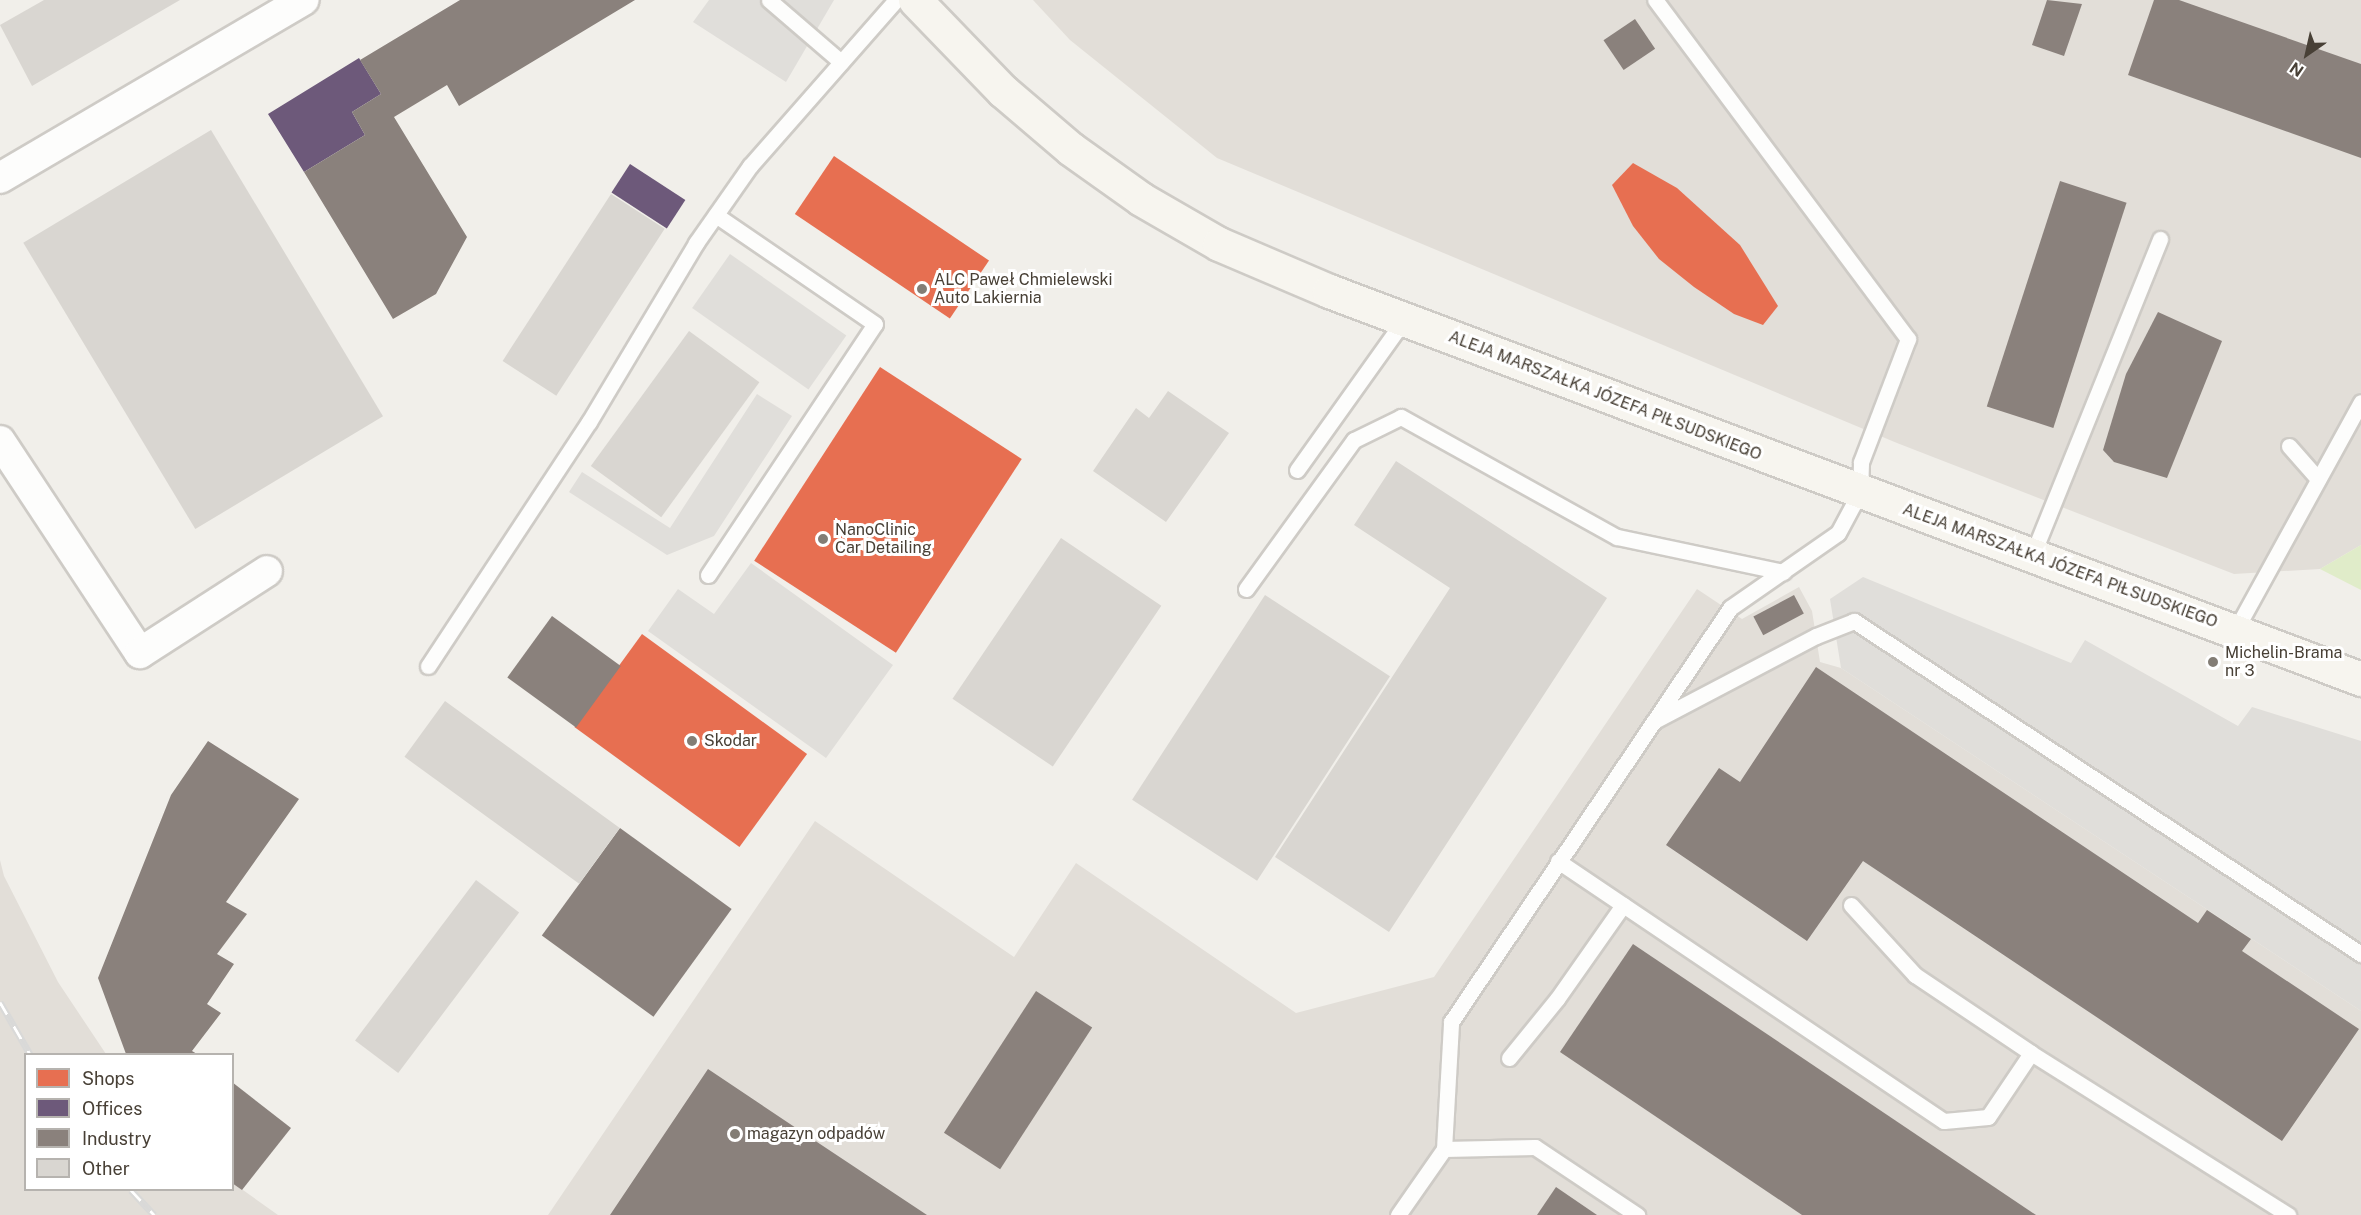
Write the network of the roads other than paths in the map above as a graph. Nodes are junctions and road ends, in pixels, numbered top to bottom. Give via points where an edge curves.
1 (304, 0) edge
2 (769, 0) edge
3 (896, 0) edge
4 (915, 0) edge
5 (1655, 0) edge
6 (841, 62) junction
7 (0, 178) edge
8 (716, 215) junction
9 (2160, 239) dead end
10 (1404, 320) junction
11 (2361, 402) edge
12 (0, 441) edge
13 (2289, 446) dead end
14 (1297, 470) dead end
15 (2318, 479) junction
16 (1860, 492) junction
17 (2032, 556) junction
18 (267, 571) dead end
19 (1783, 572) junction
20 (708, 575) dead end
21 (1246, 590) dead end
22 (2235, 631) junction
23 (428, 666) dead end
24 (2361, 679) edge
25 (1651, 723) junction
26 (1558, 861) junction
27 (1623, 905) junction
28 (1851, 905) dead end
29 (2361, 954) edge
30 (2031, 1053) junction
31 (1509, 1058) dead end
32 (1444, 1149) junction
33 (1398, 1215) edge
34 (1637, 1215) edge
35 (2288, 1215) edge

1 - 7 street
2 - 6 lane
3 - 6 lane
4 - 10 street, ALEJA MARSZAŁKA JÓZEFA PIŁSUDSKIEGO via 1004,91 1071,149 1141,199 1219,244
5 - 16 lane via 1908,339 1862,462
6 - 8 lane via 750,166
8 - 20 lane via 875,324
8 - 23 lane via 590,422
9 - 17 lane
10 - 14 lane
10 - 16 street, ALEJA MARSZAŁKA JÓZEFA PIŁSUDSKIEGO
11 - 15 lane
12 - 18 street via 140,653
13 - 15 lane
15 - 22 lane
16 - 17 street, ALEJA MARSZAŁKA JÓZEFA PIŁSUDSKIEGO
16 - 19 lane via 1838,533
17 - 22 street, ALEJA MARSZAŁKA JÓZEFA PIŁSUDSKIEGO
19 - 21 lane via 1617,537 1401,417 1354,440
19 - 25 lane via 1730,608
22 - 24 street, ALEJA MARSZAŁKA JÓZEFA PIŁSUDSKIEGO
25 - 26 lane
25 - 29 lane via 1816,636 1854,621
26 - 27 lane
26 - 32 lane via 1451,1022
27 - 30 lane via 1944,1121 1988,1117
27 - 31 lane via 1557,999
28 - 30 lane via 1915,975
30 - 35 lane
32 - 33 lane
32 - 34 lane via 1535,1147

